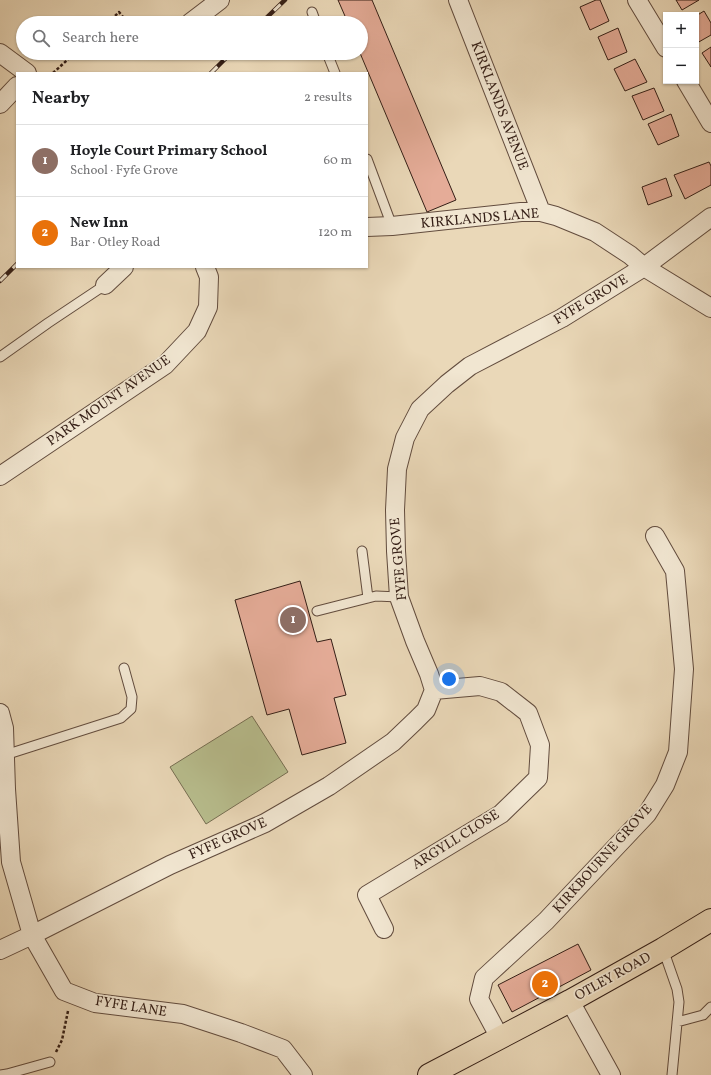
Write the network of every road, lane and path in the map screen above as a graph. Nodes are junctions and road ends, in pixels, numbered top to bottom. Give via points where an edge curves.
1 (220, 0) edge
2 (458, 0) edge
3 (638, 0) edge
4 (312, 12) dead end
5 (115, 16) edge
6 (122, 16) edge
7 (199, 16) edge
8 (313, 16) edge
9 (663, 43) edge
10 (0, 53) edge
11 (67, 60) edge
12 (330, 60) edge
13 (26, 72) edge
14 (54, 72) edge
15 (335, 72) edge
16 (688, 84) edge
17 (16, 87) edge
18 (0, 104) edge
19 (711, 123) edge
20 (368, 163) edge
21 (541, 212) junction
22 (711, 217) edge
23 (392, 226) junction
24 (368, 227) edge
25 (123, 268) edge
26 (205, 268) edge
27 (644, 268) junction
28 (105, 285) joint
29 (711, 308) edge
30 (0, 357) edge
31 (0, 476) edge
32 (655, 536) dead end
33 (362, 551) dead end
34 (399, 597) junction
35 (368, 598) junction
36 (317, 612) dead end
37 (124, 668) dead end
38 (434, 690) junction
39 (1, 723) edge
40 (5, 755) junction
41 (711, 920) edge
42 (384, 929) dead end
43 (32, 935) junction
44 (664, 949) junction
45 (0, 950) edge
46 (64, 991) junction
47 (570, 1001) junction
48 (711, 1007) edge
49 (678, 1022) junction
50 (500, 1038) junction
51 (50, 1062) joint
52 (0, 1075) edge
53 (303, 1075) edge
54 (429, 1075) edge
55 (611, 1075) edge
56 (672, 1075) edge

1 - 7 street
2 - 21 street, KIRKLANDS AVENUE
3 - 9 street
4 - 8 lane
5 - 6 path via 119,12
10 - 13 street
11 - 14 path
12 - 15 lane
16 - 19 street
17 - 18 street
20 - 23 lane
21 - 23 street, KIRKLANDS LANE
21 - 27 street, KIRKLANDS LANE via 595,232 630,255
22 - 27 street, FYFE GROVE
23 - 24 street, KIRKLANDS LANE
25 - 28 street
26 - 31 street, PARK MOUNT AVENUE via 209,277 208,307 197,331 165,365
27 - 29 street, KIRKLANDS LANE
27 - 34 street, FYFE GROVE via 562,318 470,366 420,409 405,438 397,469 395,510
28 - 30 lane
32 - 50 street, KIRKBOURNE GROVE via 675,571 684,669 678,752 665,785 647,814 546,922 484,978 479,999
33 - 35 lane
34 - 35 lane
34 - 38 street, FYFE GROVE
35 - 36 lane
37 - 40 lane via 132,697 131,709 121,718
38 - 42 street, ARGYLL CLOSE via 480,686 501,692 528,713 540,745 538,778 501,814 363,889
38 - 43 street, FYFE GROVE via 426,710 393,742 329,786 266,823 170,865
39 - 40 street
40 - 43 street via 11,862
41 - 44 main road, OTLEY ROAD
43 - 45 street, FYFE GROVE
43 - 46 street
44 - 47 main road, OTLEY ROAD
44 - 49 lane via 678,988
46 - 51 path via 69,1004 59,1048
46 - 53 street, FYFE LANE via 95,1003 183,1014 241,1033 283,1049
47 - 50 main road, OTLEY ROAD
47 - 55 street
48 - 49 lane via 703,1015
49 - 56 lane
50 - 54 main road, OTLEY ROAD
51 - 52 lane

